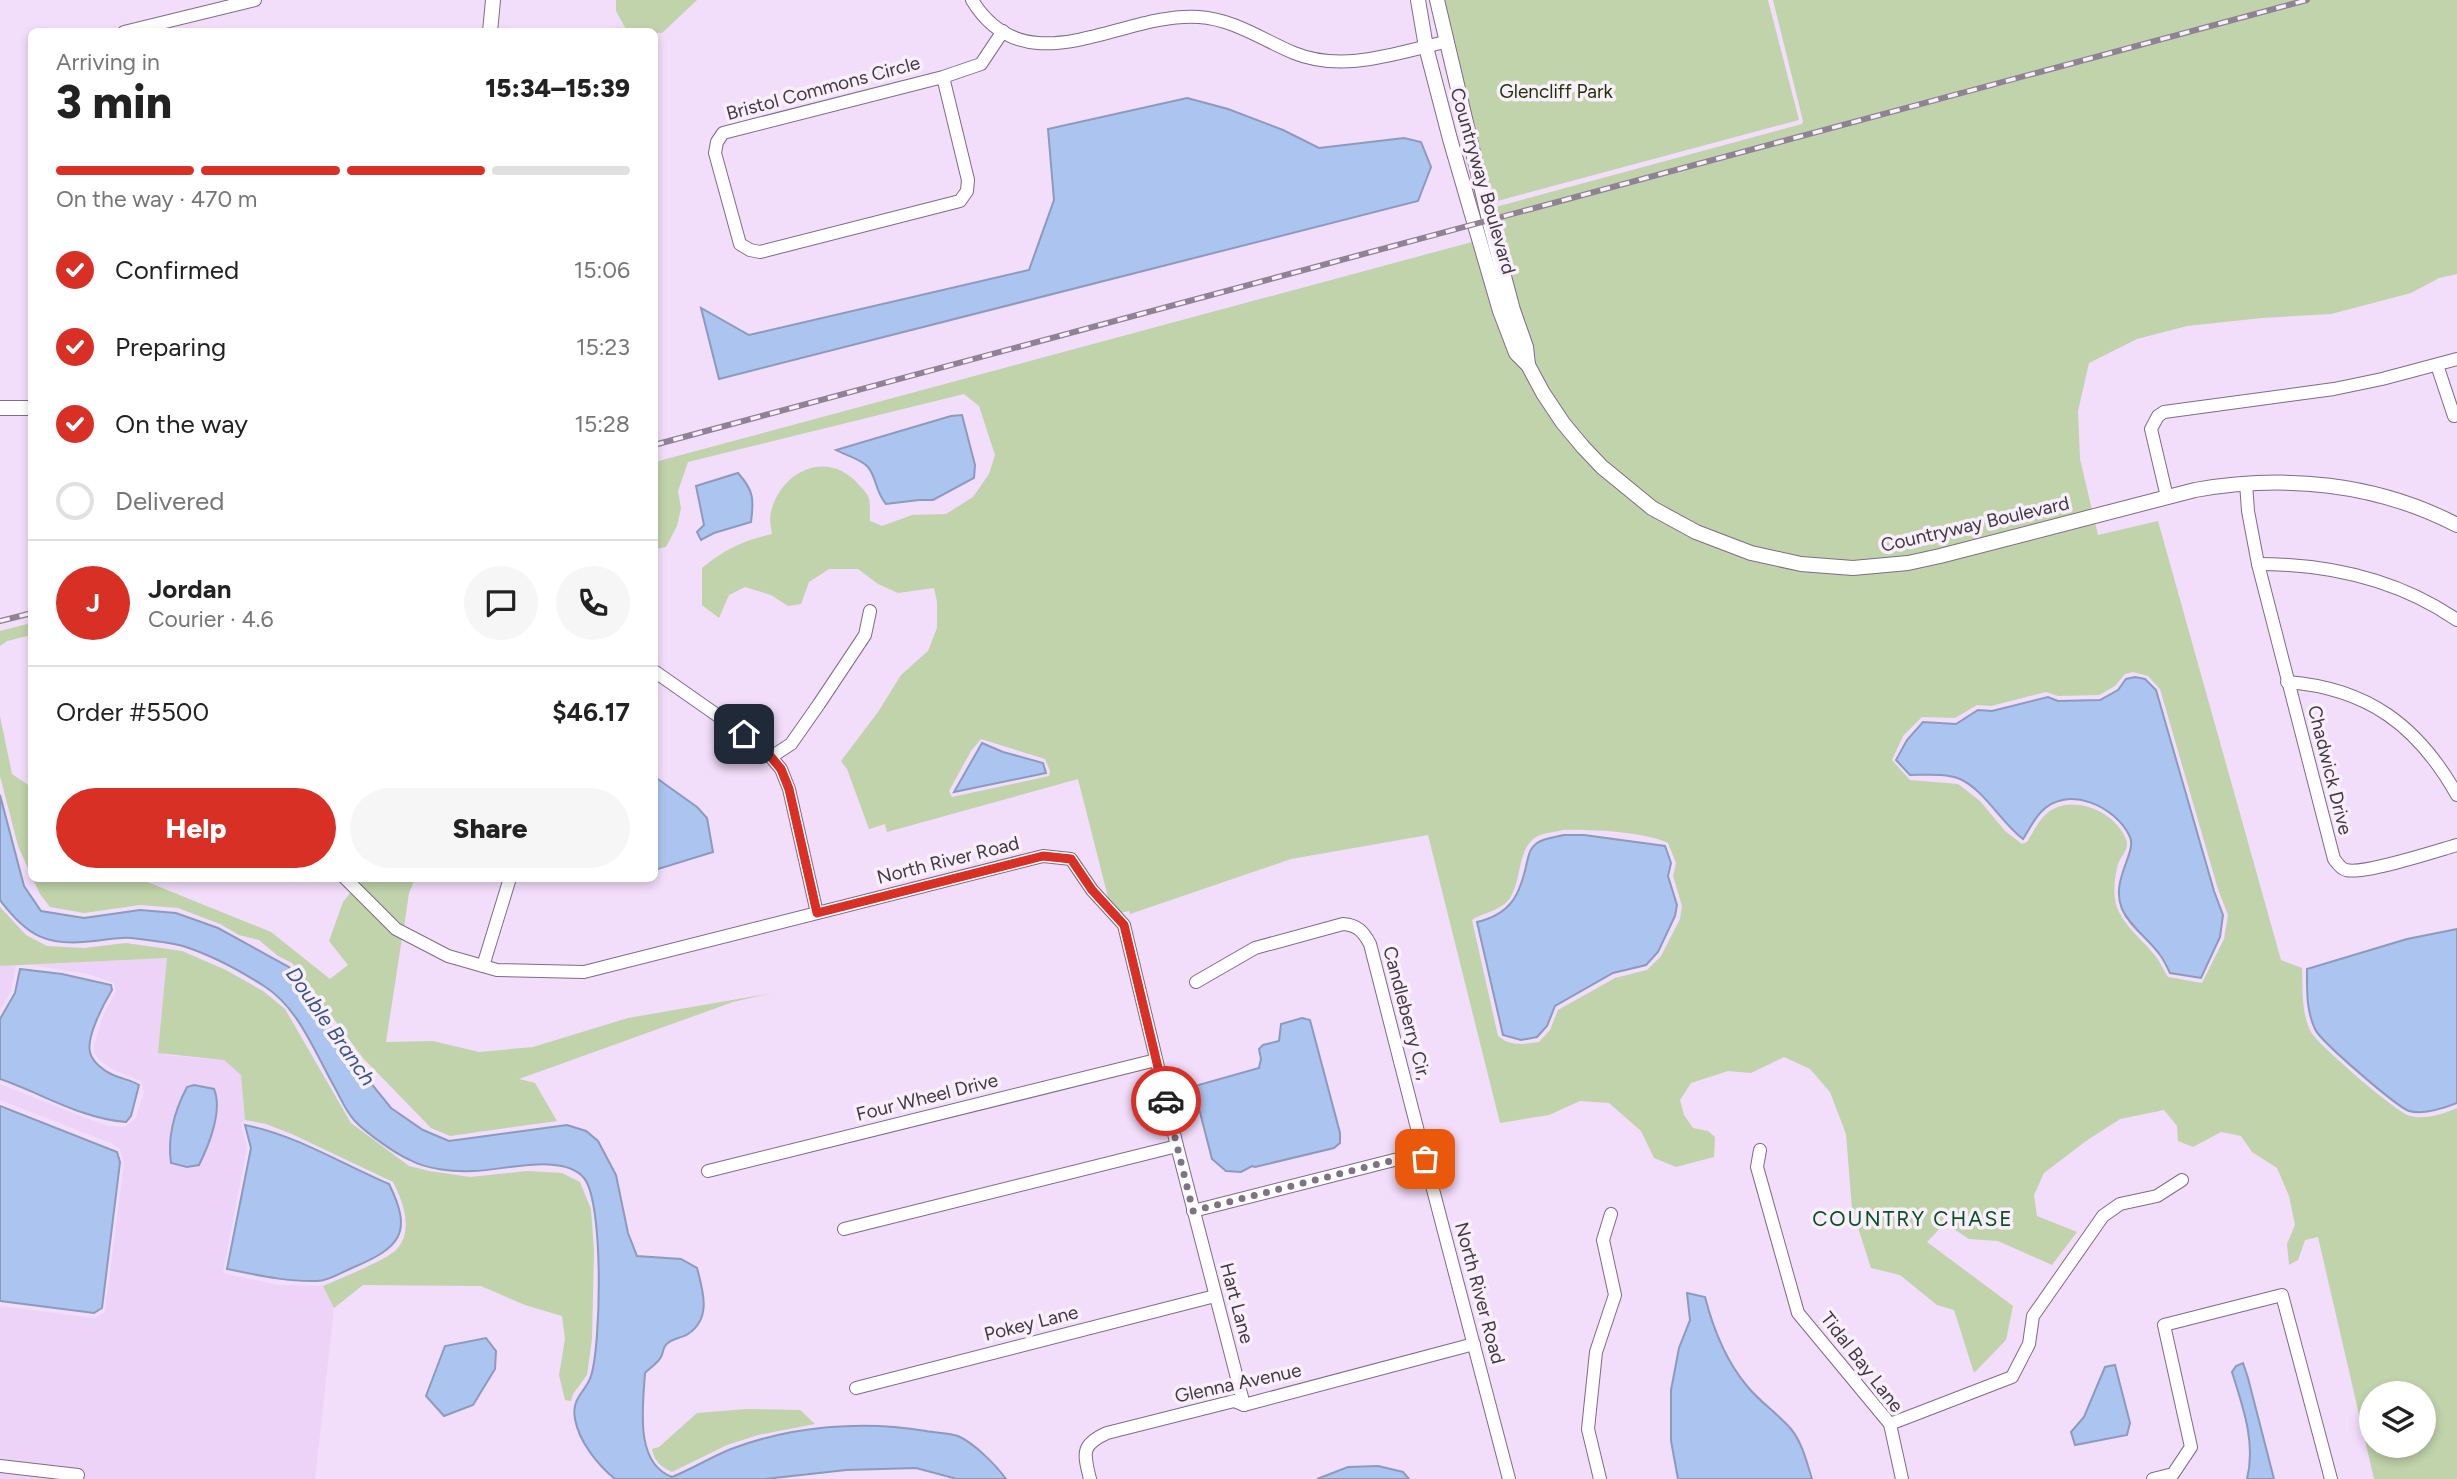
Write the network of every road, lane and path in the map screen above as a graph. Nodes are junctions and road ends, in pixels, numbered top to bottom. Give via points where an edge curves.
1 (255, 0) edge
2 (494, 0) edge
3 (972, 0) edge
4 (1418, 0) edge
5 (1437, 0) edge
6 (140, 28) edge
7 (490, 28) edge
8 (1003, 32) junction
9 (1446, 43) junction
10 (1426, 47) junction
11 (943, 77) junction
12 (2457, 359) edge
13 (1528, 365) junction
14 (2437, 365) junction
15 (0, 408) edge
16 (28, 408) edge
17 (2454, 416) dead end
18 (2246, 483) junction
19 (2167, 497) junction
20 (2457, 525) edge
21 (2258, 564) junction
22 (870, 611) dead end
23 (2457, 620) edge
24 (658, 674) edge
25 (2287, 682) junction
26 (771, 757) junction
27 (2457, 794) edge
28 (2457, 845) edge
29 (349, 882) edge
30 (509, 882) edge
31 (817, 913) junction
32 (483, 967) junction
33 (1196, 982) dead end
34 (1156, 1060) junction
35 (1177, 1146) junction
36 (1760, 1150) dead end
37 (1425, 1159) junction
38 (708, 1171) dead end
39 (2182, 1180) dead end
40 (1193, 1211) junction
41 (1611, 1214) dead end
42 (844, 1229) dead end
43 (1215, 1296) junction
44 (1474, 1344) junction
45 (856, 1388) dead end
46 (1244, 1405) junction
47 (1889, 1424) junction
48 (0, 1466) edge
49 (78, 1475) dead end
50 (1090, 1479) edge
51 (1508, 1479) edge
52 (1600, 1479) edge
53 (1902, 1479) edge
54 (2153, 1479) edge
55 (2331, 1479) edge

1 - 6 street
2 - 7 street
3 - 8 street
4 - 10 street, Countryway Boulevard
5 - 9 street, Countryway Boulevard
8 - 10 street via 1032,43 1056,44 1157,21 1197,17 1230,24 1296,54 1334,62
8 - 11 street, Bristol Commons Circle via 981,64
9 - 10 street
9 - 13 street, Countryway Boulevard
10 - 13 street, Countryway Boulevard via 1500,311 1516,353
11 - 11 street, Bristol Commons Circle via 723,133 715,153 740,244 760,252 960,201 968,180
12 - 14 street
13 - 19 street, Countryway Boulevard via 1583,447 1652,508 1722,544 1777,559 1853,568 1908,563
14 - 17 street
14 - 19 street via 2334,389 2164,412 2151,429
15 - 16 street
18 - 19 street, Countryway Boulevard
18 - 20 street, Countryway Boulevard via 2345,488 2404,503
18 - 21 street, Chadwick Drive
21 - 23 street via 2314,566 2356,574 2406,591
21 - 25 street, Chadwick Drive
22 - 26 street via 865,635 819,704 791,744
24 - 26 street
25 - 27 street via 2334,689 2394,718 2433,756
25 - 28 street, Chadwick Drive via 2339,866 2363,870
26 - 31 street via 789,789
29 - 32 street, North River Road via 396,929 448,956
30 - 32 street
31 - 32 street, North River Road via 584,972
31 - 34 street, North River Road via 1043,856 1071,859 1124,925
33 - 37 street, Candleberry Cir, via 1268,943 1343,924 1360,929 1370,944
34 - 35 street, North River Road
34 - 38 street, Four Wheel Drive
35 - 40 street, North River Road
35 - 42 street
36 - 47 street, Tidal Bay Lane via 1757,1167 1798,1313
37 - 40 street via 1406,1157
37 - 44 street, North River Road
39 - 47 street via 2157,1196 2120,1204 2103,1216 2033,1316 2029,1344 2012,1377
40 - 43 street, Hart Lane
41 - 52 street via 1603,1240 1615,1295 1596,1352 1587,1429
43 - 45 street, Pokey Lane
43 - 46 street, Hart Lane
44 - 46 street, Glenna Avenue
44 - 51 street, North River Road
46 - 50 street, Glenna Avenue via 1234,1401 1099,1437 1084,1454
47 - 53 street, Tidal Bay Lane
48 - 49 street
54 - 55 street via 2173,1474 2191,1447 2164,1325 2282,1295

